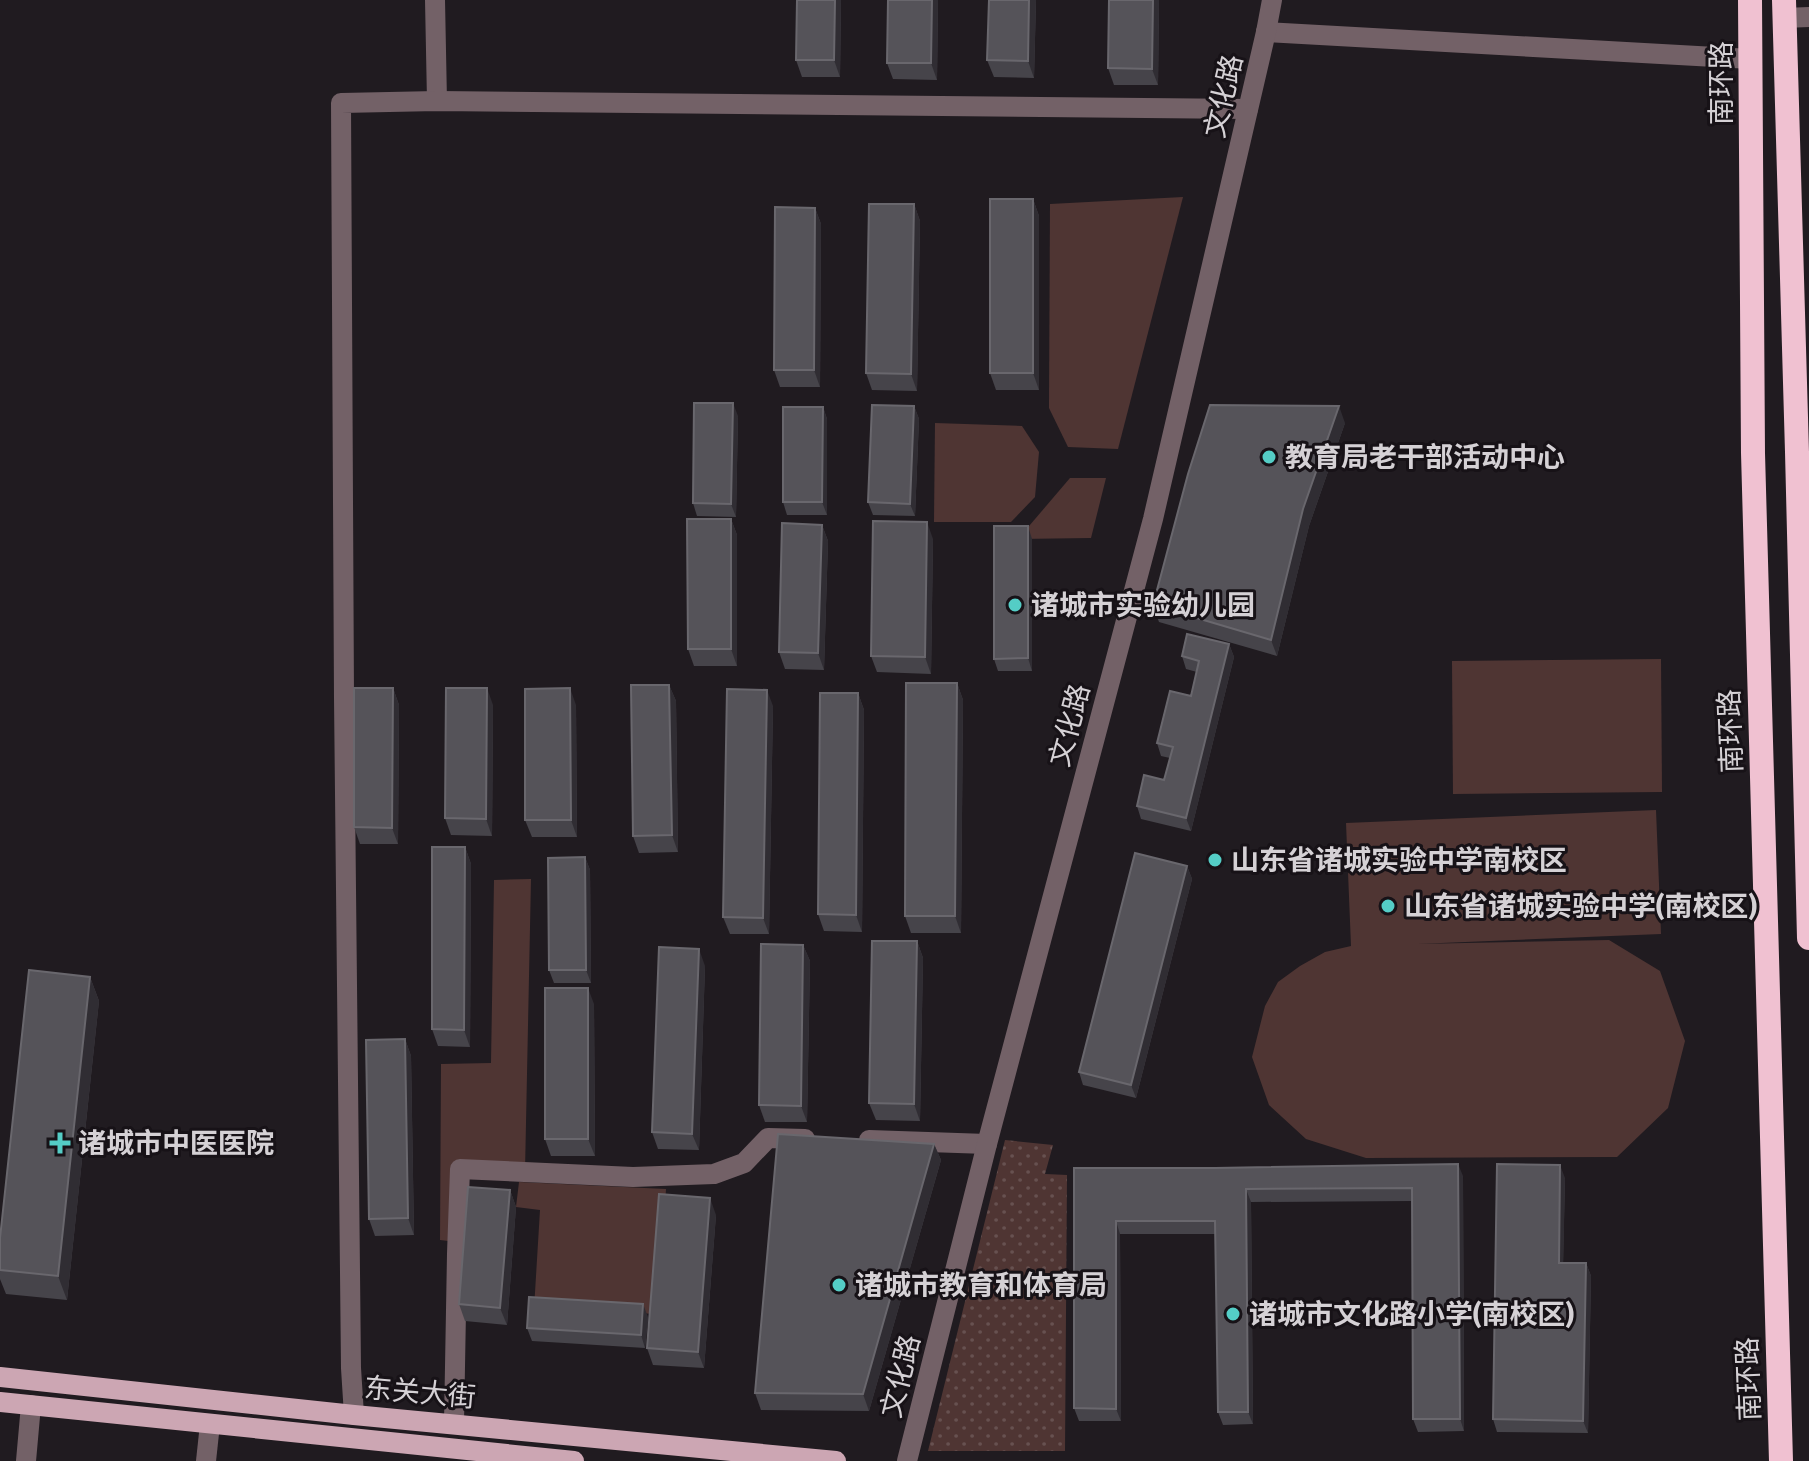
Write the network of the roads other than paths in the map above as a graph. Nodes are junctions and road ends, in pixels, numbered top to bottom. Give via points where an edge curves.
1 (435, 0) edge
2 (1272, 0) edge
3 (1750, 0) edge
4 (1784, 9) edge
5 (1809, 17) edge
6 (1266, 32) junction
7 (1751, 59) junction
8 (437, 101) junction
9 (1248, 109) junction
10 (1809, 938) edge
11 (987, 1144) junction
12 (0, 1377) edge
13 (0, 1402) edge
14 (31, 1405) junction
15 (354, 1415) junction
16 (454, 1423) junction
17 (210, 1424) junction
18 (26, 1461) edge
19 (206, 1461) edge
20 (574, 1461) edge
21 (836, 1461) edge
22 (907, 1461) edge
23 (1781, 1461) edge

1 - 8 street
2 - 6 street, 文化路
3 - 7 highway, 南环路
4 - 5 street
4 - 10 highway
6 - 7 street
6 - 9 street, 文化路
7 - 23 highway, 南环路 via 1753,453
8 - 9 street
8 - 15 street via 341,103
9 - 11 street, 文化路 via 1153,519
11 - 16 street via 768,1138 744,1163 714,1174 633,1177 460,1169
11 - 22 street, 文化路
12 - 15 main road, 东关大街
13 - 14 main road, 东关大街
14 - 17 main road, 东关大街
14 - 18 street
15 - 16 main road, 东关大街
16 - 21 main road, 东关大街
17 - 19 street
17 - 20 main road, 东关大街

